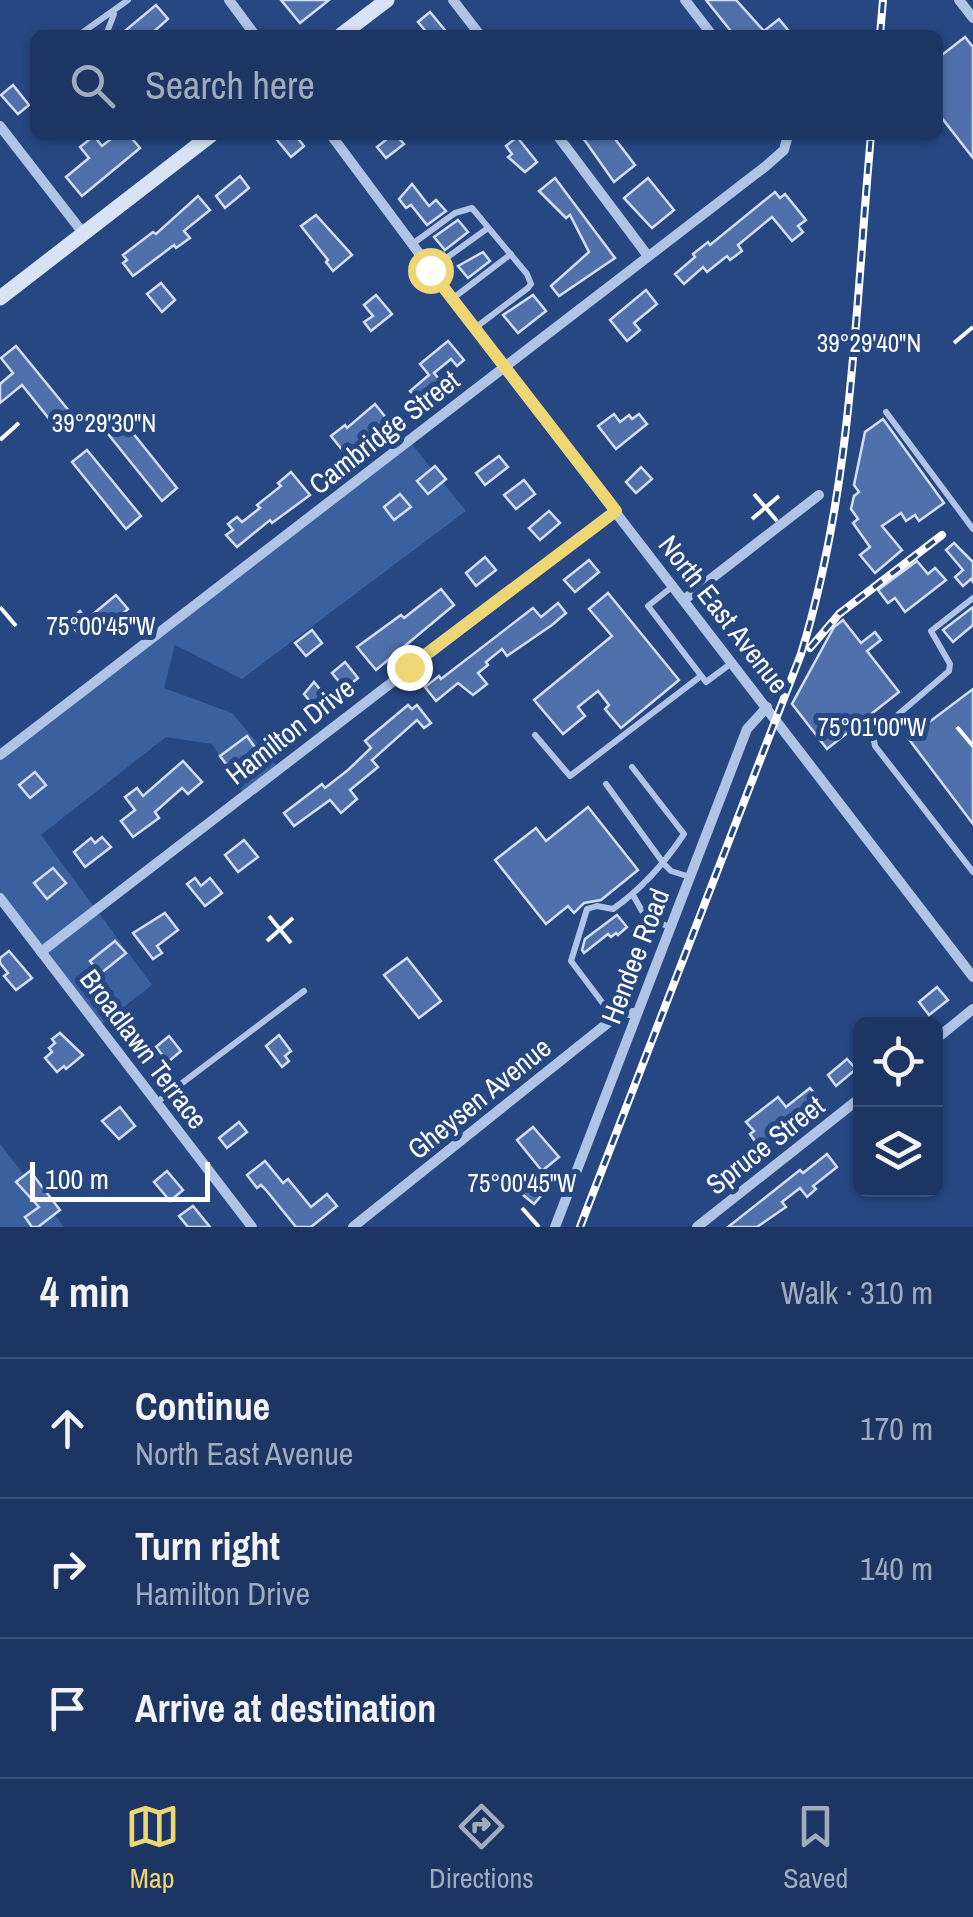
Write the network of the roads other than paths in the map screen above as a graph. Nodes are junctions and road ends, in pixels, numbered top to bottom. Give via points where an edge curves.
1 (128, 0) edge
2 (229, 0) edge
3 (388, 0) edge
4 (453, 0) edge
5 (685, 0) edge
6 (959, 0) edge
7 (114, 13) junction
8 (972, 15) edge
9 (85, 30) edge
10 (108, 30) edge
11 (251, 30) edge
12 (349, 30) edge
13 (476, 30) edge
14 (708, 30) edge
15 (0, 126) edge
16 (204, 140) edge
17 (335, 140) edge
18 (561, 140) edge
19 (787, 140) edge
20 (488, 228) junction
21 (83, 233) junction
22 (411, 246) junction
23 (510, 254) junction
24 (648, 256) junction
25 (430, 270) junction
26 (0, 298) edge
27 (452, 299) junction
28 (474, 328) junction
29 (503, 366) junction
30 (886, 412) dead end
31 (819, 495) dead end
32 (616, 511) junction
33 (973, 529) edge
34 (674, 586) junction
35 (973, 598) edge
36 (684, 599) junction
37 (732, 662) junction
38 (701, 676) junction
39 (767, 707) junction
40 (534, 735) dead end
41 (0, 756) edge
42 (632, 767) dead end
43 (606, 784) dead end
44 (664, 864) junction
45 (973, 872) edge
46 (690, 877) junction
47 (632, 895) junction
48 (0, 898) edge
49 (670, 927) junction
50 (41, 952) junction
51 (973, 976) edge
52 (304, 991) dead end
53 (973, 1009) edge
54 (637, 1014) junction
55 (614, 1018) junction
56 (943, 1033) edge
57 (156, 1103) junction
58 (853, 1104) edge
59 (252, 1227) edge
60 (352, 1227) edge
61 (556, 1227) edge
62 (696, 1227) edge

1 - 7 lane
2 - 11 street
3 - 12 main road
4 - 13 street
5 - 14 street
6 - 8 street
7 - 9 lane
7 - 10 lane
15 - 21 street
16 - 21 main road
17 - 22 street, North East Avenue
18 - 24 street
19 - 24 street, Cambridge Street via 766,166
20 - 22 lane via 472,208
20 - 23 lane
20 - 25 lane
21 - 26 main road
22 - 25 street, North East Avenue
23 - 27 lane
23 - 28 lane via 531,284
24 - 29 street, Cambridge Street
25 - 27 street, North East Avenue
27 - 28 street, North East Avenue
28 - 29 street, North East Avenue
29 - 32 street, North East Avenue
29 - 41 street, Cambridge Street
30 - 33 lane
31 - 36 street
32 - 34 street, North East Avenue
32 - 50 street, Hamilton Drive
34 - 36 street, North East Avenue
34 - 38 lane via 648,606
35 - 45 lane via 930,631 949,672 873,736
36 - 37 street, North East Avenue
37 - 38 lane via 706,682
37 - 39 street, North East Avenue
38 - 40 lane via 570,776
39 - 46 street, Hendee Road via 747,729
39 - 51 street, North East Avenue
42 - 44 lane via 684,834
43 - 44 lane
44 - 46 lane
44 - 47 lane
46 - 49 street, Hendee Road
47 - 49 lane via 646,918
47 - 55 lane via 613,909 587,909 570,961
48 - 50 street, Broadlawn Terrace
49 - 54 street, Hendee Road
50 - 57 street, Broadlawn Terrace
52 - 57 lane
53 - 56 street
54 - 55 street, Gheysen Avenue
54 - 61 street, Hendee Road
55 - 60 street, Gheysen Avenue
57 - 59 street, Broadlawn Terrace
58 - 62 street, Spruce Street

